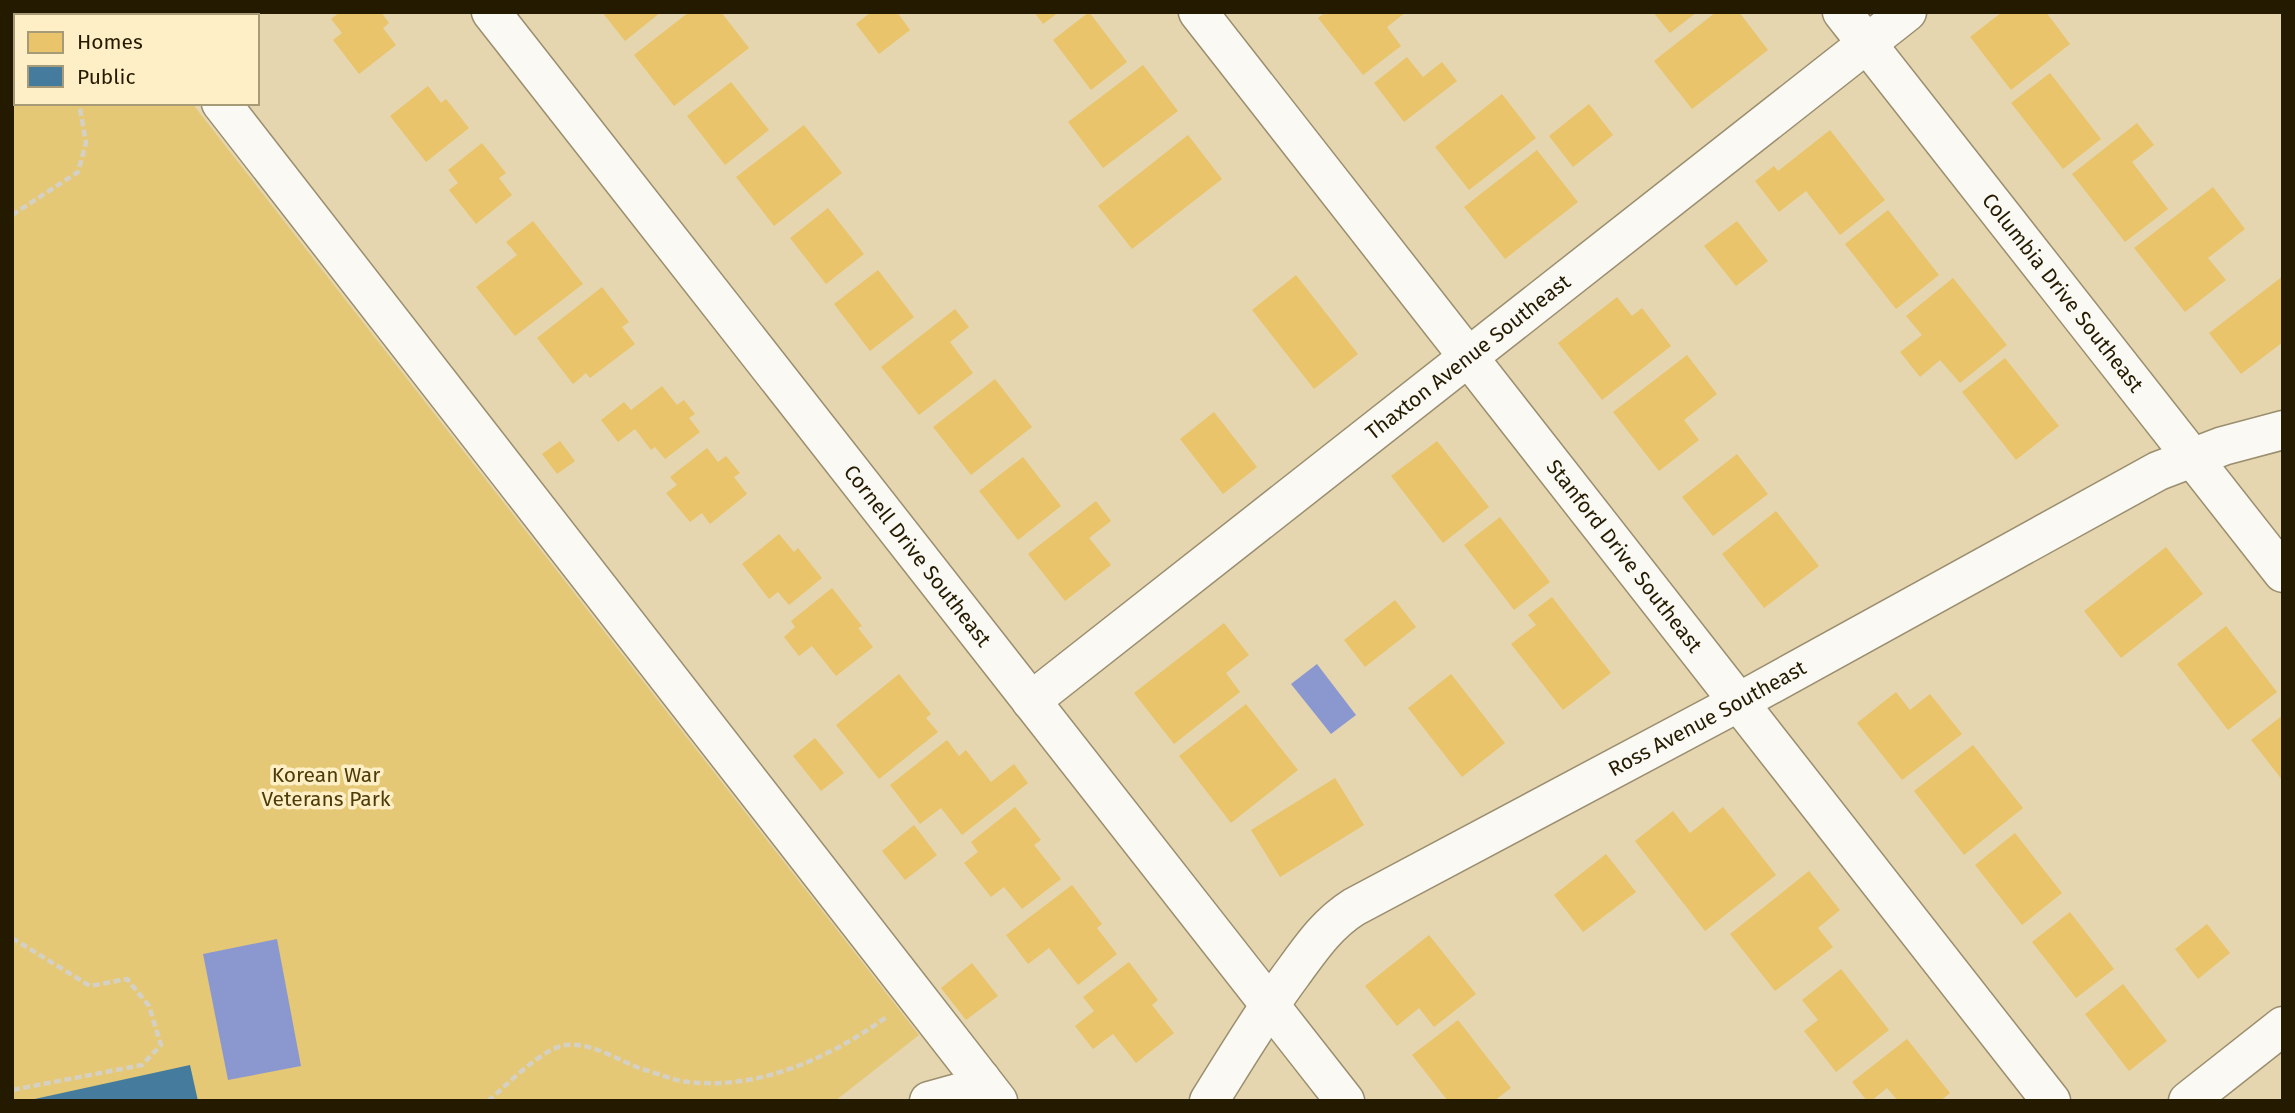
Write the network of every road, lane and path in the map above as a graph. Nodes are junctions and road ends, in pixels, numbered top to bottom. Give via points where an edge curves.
1 (491, 12) edge
2 (1198, 12) edge
3 (1842, 12) edge
4 (1907, 12) edge
5 (1867, 44) junction
6 (79, 105) edge
7 (223, 105) edge
8 (12, 215) edge
9 (1468, 358) junction
10 (2283, 430) edge
11 (2192, 458) junction
12 (2283, 573) edge
13 (1031, 701) junction
14 (1739, 702) junction
15 (12, 938) edge
16 (15, 944) edge
17 (916, 996) junction
18 (1270, 1004) junction
19 (2283, 1027) edge
20 (12, 1090) edge
21 (990, 1090) edge
22 (488, 1101) edge
23 (929, 1101) edge
24 (1209, 1101) edge
25 (1345, 1101) edge
26 (2051, 1101) edge
27 (2188, 1101) edge

1 - 13 street, Cornell Drive Southeast
2 - 9 street, Stanford Drive Southeast
3 - 5 street, Columbia Drive Southeast
4 - 5 street, Thaxton Avenue Southeast
5 - 9 street, Thaxton Avenue Southeast
5 - 11 street, Columbia Drive Southeast
6 - 8 path via 86,143 78,172
7 - 17 street
9 - 13 street, Thaxton Avenue Southeast
9 - 14 street, Stanford Drive Southeast
10 - 11 street, Ross Avenue Southeast
11 - 12 street, Columbia Drive Southeast
11 - 14 street, Ross Avenue Southeast via 2158,471
13 - 18 street, Cornell Drive Southeast
14 - 18 street, Ross Avenue Southeast via 1354,906 1320,935
14 - 26 street, Stanford Drive Southeast
15 - 16 path
16 - 20 path via 90,986 127,979 149,1006 161,1045 142,1065
17 - 21 street
17 - 22 path via 857,1038 794,1068 741,1082 687,1082 585,1046 565,1045 542,1056
18 - 24 street, Ross Avenue Southeast
18 - 25 street, Cornell Drive Southeast
19 - 27 street
21 - 23 street

